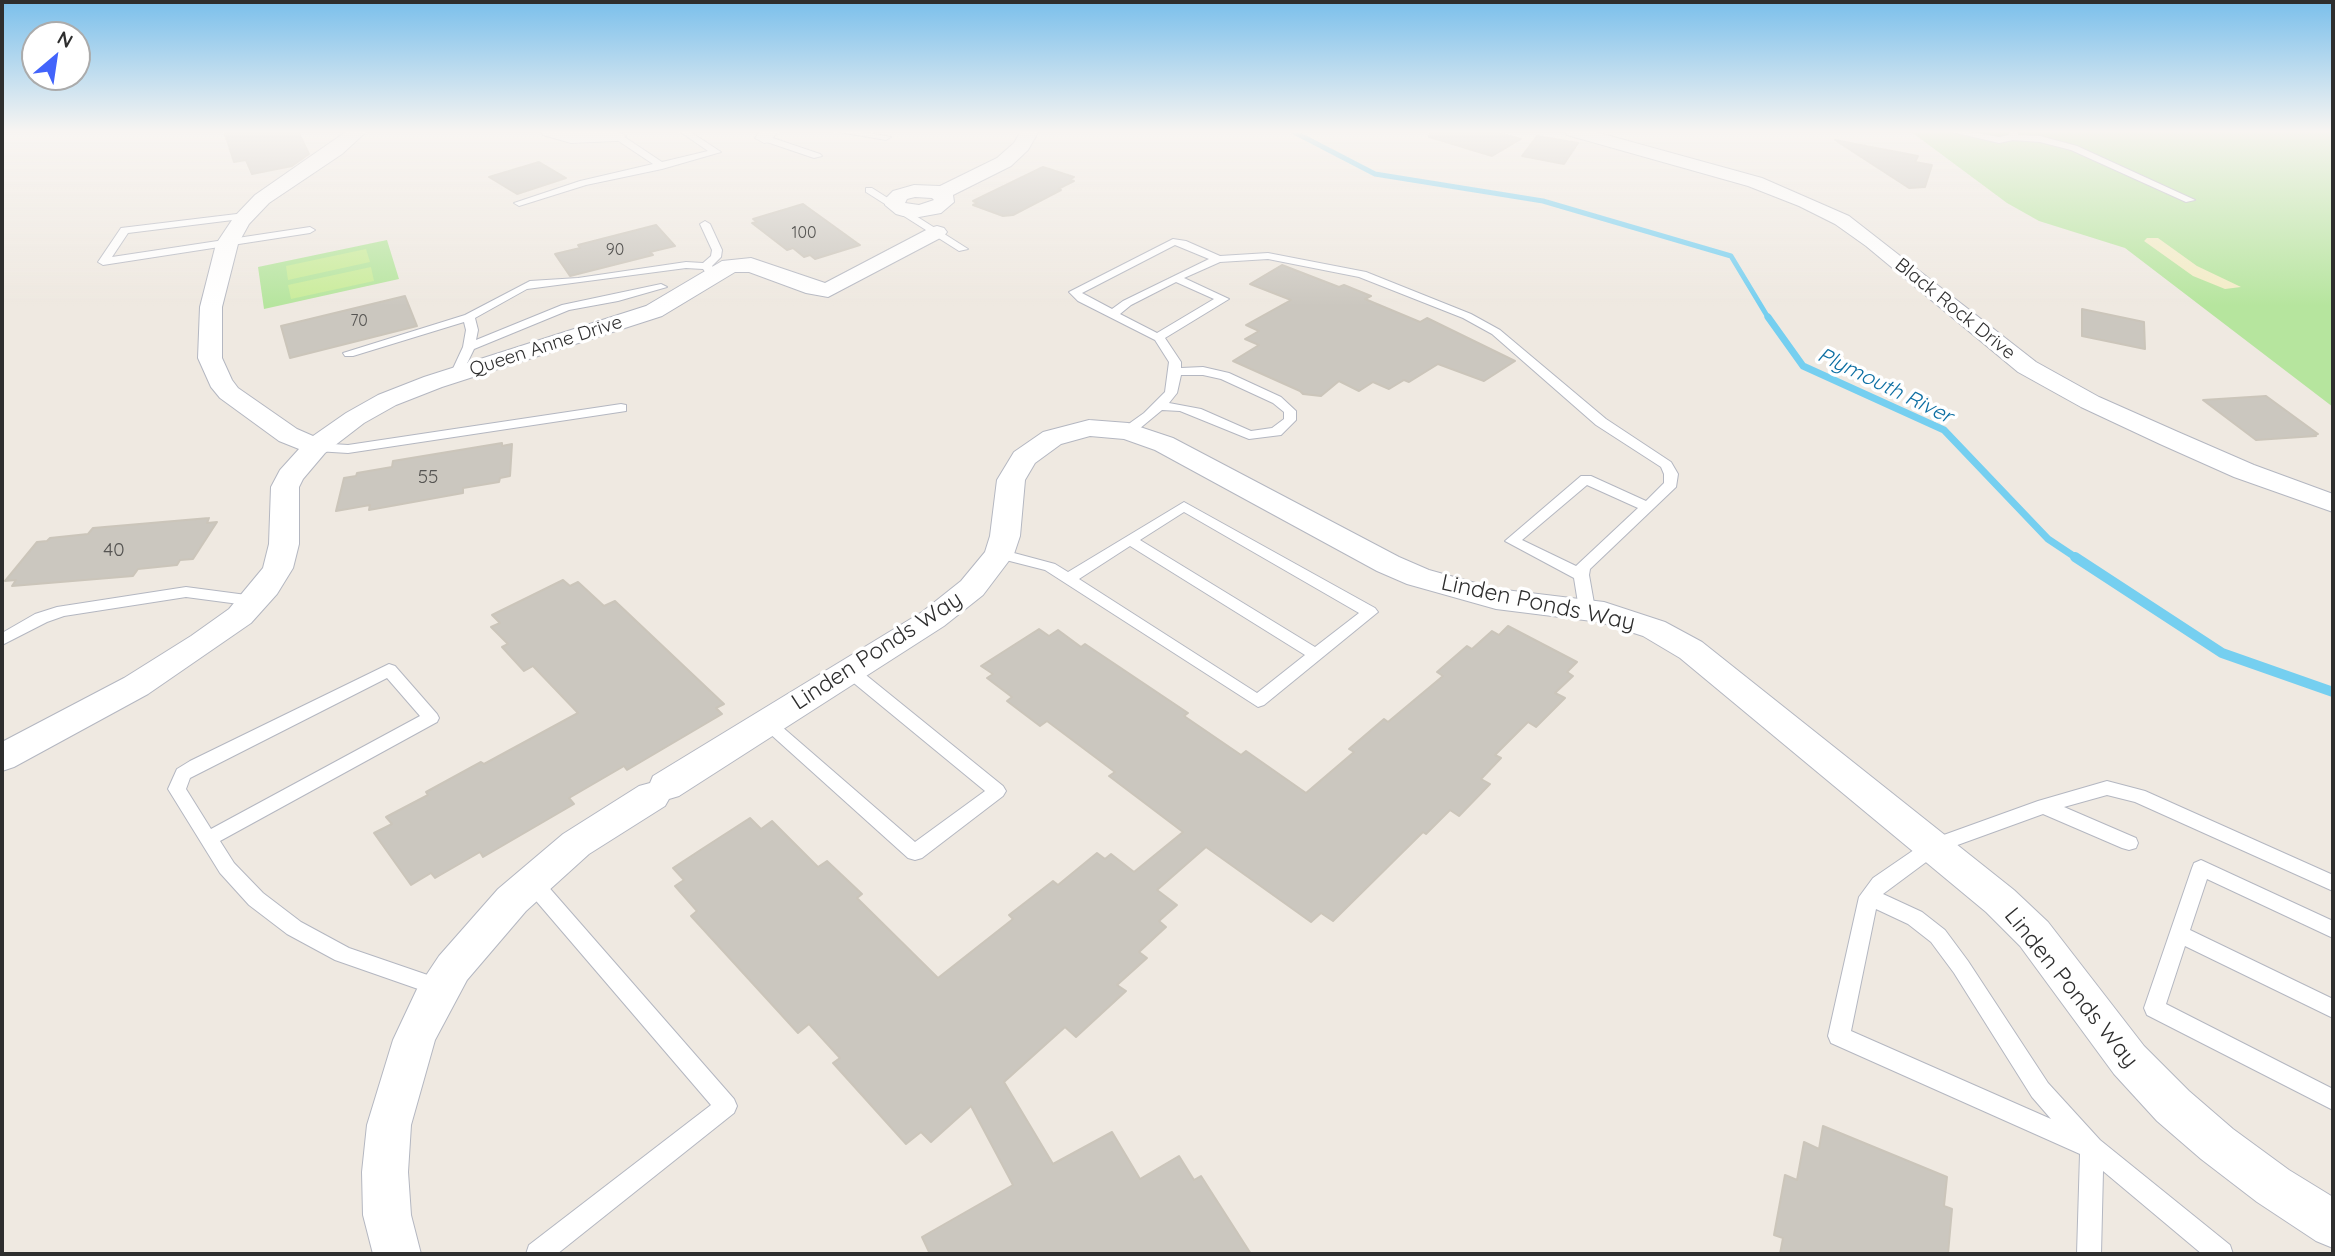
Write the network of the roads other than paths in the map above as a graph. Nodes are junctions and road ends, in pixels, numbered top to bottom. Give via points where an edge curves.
1 (276, 190) edge
2 (562, 190) edge
3 (869, 190) dead end
4 (949, 190) edge
5 (1774, 190) edge
6 (2167, 190) edge
7 (2190, 200) dead end
8 (519, 203) dead end
9 (898, 208) junction
10 (245, 216) junction
11 (705, 224) dead end
12 (310, 230) dead end
13 (937, 232) junction
14 (227, 244) junction
15 (963, 249) dead end
16 (1219, 259) junction
17 (664, 267) junction
18 (709, 270) junction
19 (1175, 278) junction
20 (667, 294) junction
21 (1114, 314) junction
22 (469, 317) junction
23 (1159, 338) junction
24 (469, 347) junction
25 (349, 353) dead end
26 (1175, 372) junction
27 (456, 375) junction
28 (1161, 406) junction
29 (621, 408) dead end
30 (1128, 431) junction
31 (316, 447) junction
32 (2333, 504) edge
33 (1647, 507) junction
34 (1130, 540) junction
35 (999, 554) junction
36 (1581, 575) junction
37 (1069, 578) junction
38 (254, 601) junction
39 (1587, 610) junction
40 (2, 640) edge
41 (1317, 655) junction
42 (850, 671) junction
43 (767, 723) junction
44 (2, 758) edge
45 (2044, 806) junction
46 (208, 839) junction
47 (2129, 843) dead end
48 (1934, 846) junction
49 (532, 882) junction
50 (2333, 883) edge
51 (1869, 897) junction
52 (2333, 930) edge
53 (2179, 934) junction
54 (441, 988) junction
55 (2333, 1009) edge
56 (2333, 1100) edge
57 (2092, 1148) junction
58 (2333, 1224) edge
59 (397, 1254) edge
60 (538, 1254) edge
61 (2090, 1254) edge
62 (2221, 1254) edge

1 - 10 street
2 - 8 lane
3 - 9 lane
4 - 9 street via 940,194 944,202 934,209
5 - 32 street, Black Rock Drive via 1842,220 2026,367 2169,438
6 - 7 lane
9 - 13 lane
10 - 14 street
10 - 14 lane via 125,230 103,262
11 - 18 lane via 717,250
12 - 14 lane
13 - 15 lane
13 - 18 street, Queen Anne Drive via 828,290 751,265
14 - 31 street via 211,307 214,371 229,393 288,435
16 - 19 lane
16 - 21 lane via 1173,242 1075,292
16 - 33 lane via 1268,256 1362,274 1496,332 1601,422 1666,465 1671,484
17 - 18 lane
17 - 20 lane
17 - 22 lane via 534,283
18 - 20 street, Queen Anne Drive
19 - 21 lane
19 - 23 lane via 1223,299
20 - 24 lane via 566,307
20 - 27 street, Queen Anne Drive via 642,315
21 - 23 lane
22 - 24 lane
22 - 25 lane
23 - 26 lane via 1169,349
24 - 27 lane
26 - 28 lane via 1171,394
26 - 28 lane via 1225,376 1277,400 1290,411 1290,420 1276,432 1249,435 1181,407
27 - 31 street, Queen Anne Drive via 371,408
28 - 30 lane
29 - 31 lane via 348,449
30 - 35 street, Linden Ponds Way via 1069,432 1024,458 1011,480
30 - 39 street, Linden Ponds Way via 1164,444 1418,577 1496,599
31 - 38 street, Queen Anne Drive via 285,487 281,559
33 - 36 lane via 1583,567
33 - 36 lane via 1586,479 1511,541
34 - 37 lane
34 - 41 lane
34 - 41 lane via 1184,506 1370,612
35 - 37 lane via 1050,567
35 - 42 street, Linden Ponds Way via 953,605
36 - 39 lane
37 - 41 lane via 1258,701
38 - 40 lane via 186,592 139,598 62,611
38 - 44 street, Queen Anne Drive via 233,622 178,660
39 - 48 street, Linden Ponds Way via 1630,619 1691,650
42 - 43 street, Linden Ponds Way
42 - 43 lane via 997,791 915,853
43 - 49 street, Linden Ponds Way via 576,844
45 - 47 lane
45 - 48 lane
45 - 50 lane via 2107,788 2140,796
46 - 46 lane via 177,789 183,775 196,766 389,670 432,719
46 - 54 lane via 256,899 294,928 342,954
48 - 51 lane
48 - 58 street, Linden Ponds Way via 2034,934 2101,1027 2173,1106 2228,1153
49 - 54 street, Linden Ponds Way via 482,933
49 - 60 lane via 726,1106
51 - 57 lane via 1915,918 1938,936 2040,1090
51 - 57 lane via 1839,1036
52 - 53 lane via 2201,868
53 - 55 lane
53 - 56 lane via 2154,1008
54 - 59 street, Linden Ponds Way via 414,1040 389,1125 385,1183
57 - 61 lane
57 - 62 lane

